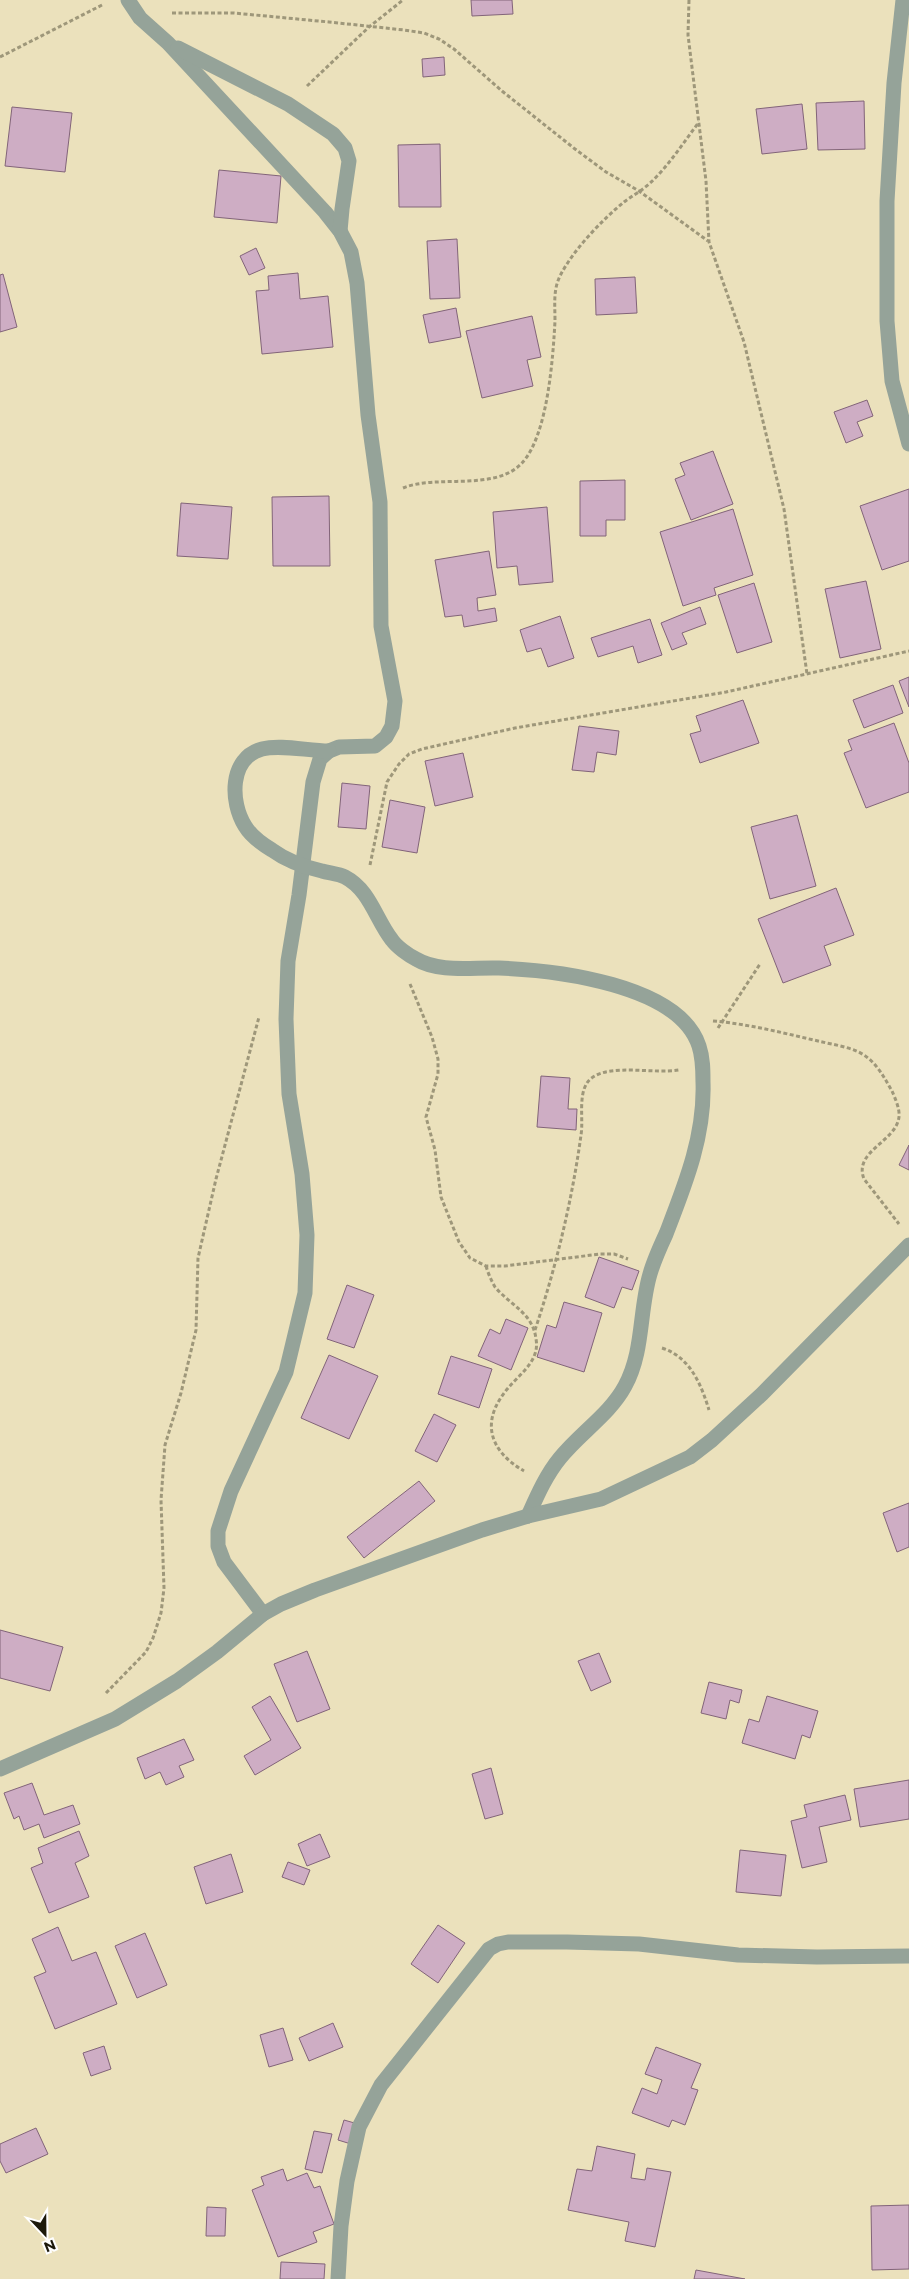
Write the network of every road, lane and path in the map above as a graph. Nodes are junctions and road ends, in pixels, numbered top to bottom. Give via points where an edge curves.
1 (112, 0) edge
2 (128, 0) edge
3 (404, 0) edge
4 (689, 0) edge
5 (903, 0) edge
6 (140, 18) junction
7 (369, 28) junction
8 (168, 43) junction
9 (0, 57) edge
10 (288, 104) junction
11 (699, 122) junction
12 (639, 191) junction
13 (340, 231) junction
14 (709, 242) junction
15 (909, 444) edge
16 (380, 502) junction
17 (909, 651) edge
18 (807, 674) junction
19 (329, 751) junction
20 (303, 866) junction
21 (364, 894) junction
22 (760, 964) dead end
23 (409, 980) dead end
24 (260, 1015) dead end
25 (720, 1022) junction
26 (686, 1023) junction
27 (703, 1059) junction
28 (904, 1229) dead end
29 (909, 1245) edge
30 (557, 1259) junction
31 (486, 1266) junction
32 (650, 1272) junction
33 (535, 1330) junction
34 (640, 1340) junction
35 (712, 1440) junction
36 (544, 1481) junction
37 (528, 1516) junction
38 (263, 1614) junction
39 (88, 1732) junction
40 (0, 1769) edge
41 (909, 1956) edge
42 (338, 2279) edge

1 - 9 path
2 - 6 street
3 - 7 path
4 - 11 path via 688,35
5 - 15 street via 887,201 887,321 892,381
6 - 7 path via 168,13 225,12
6 - 8 street
7 - 10 path
7 - 12 path via 410,31 439,39 466,58 553,133 606,172
8 - 10 street
8 - 13 street
10 - 13 street via 334,134 345,148 349,172
11 - 12 path via 659,173
11 - 14 path
12 - 14 path
12 - 16 path via 604,221 559,277 555,293 551,379 543,416 522,463 508,473 482,480 410,485
13 - 16 street via 351,252 357,283 368,415
14 - 18 path via 744,342 784,509
16 - 19 street via 381,626 395,701 392,726 386,737 375,746 339,747
17 - 18 path
18 - 21 path via 680,701 462,738 410,754 387,782
19 - 20 street via 320,760 313,782
19 - 20 street via 261,749 242,764 235,778 238,811 246,828 274,852
20 - 21 street via 346,877
20 - 38 street via 288,961 286,1019 289,1094 302,1174 307,1235 305,1293 286,1372 231,1490 218,1531 218,1546 224,1562
21 - 26 street via 392,941 416,960 433,966 541,970 588,978 634,991 663,1005
22 - 25 path
23 - 31 path via 438,1059 438,1074 426,1118 435,1150 440,1197 459,1242 470,1258
24 - 39 path via 198,1258 196,1330 165,1445 161,1500 164,1588 161,1613 146,1652 102,1697 94,1709
25 - 26 path
25 - 28 path via 785,1032 841,1046 867,1056 884,1075 895,1098 899,1117 892,1131 862,1162 861,1172
26 - 27 street via 698,1042
27 - 30 path via 693,1066 661,1073 604,1072 591,1078 585,1087 573,1192
27 - 32 street via 703,1103 693,1161
29 - 35 street
30 - 31 path
30 - 32 path via 614,1254
30 - 33 path
31 - 33 path via 495,1286 522,1310
32 - 34 street via 642,1307
33 - 36 path via 536,1353 528,1368 496,1405 491,1424 494,1444 508,1462
34 - 35 path via 668,1350 688,1364 704,1392 710,1412
34 - 36 street via 633,1371 623,1389 560,1457
35 - 37 street via 690,1457 601,1499
36 - 37 street
37 - 38 street via 315,1590
38 - 39 street via 177,1682
39 - 40 street
41 - 42 street via 748,1955 639,1944 567,1942 508,1942 489,1949 381,2085 359,2127 341,2226

